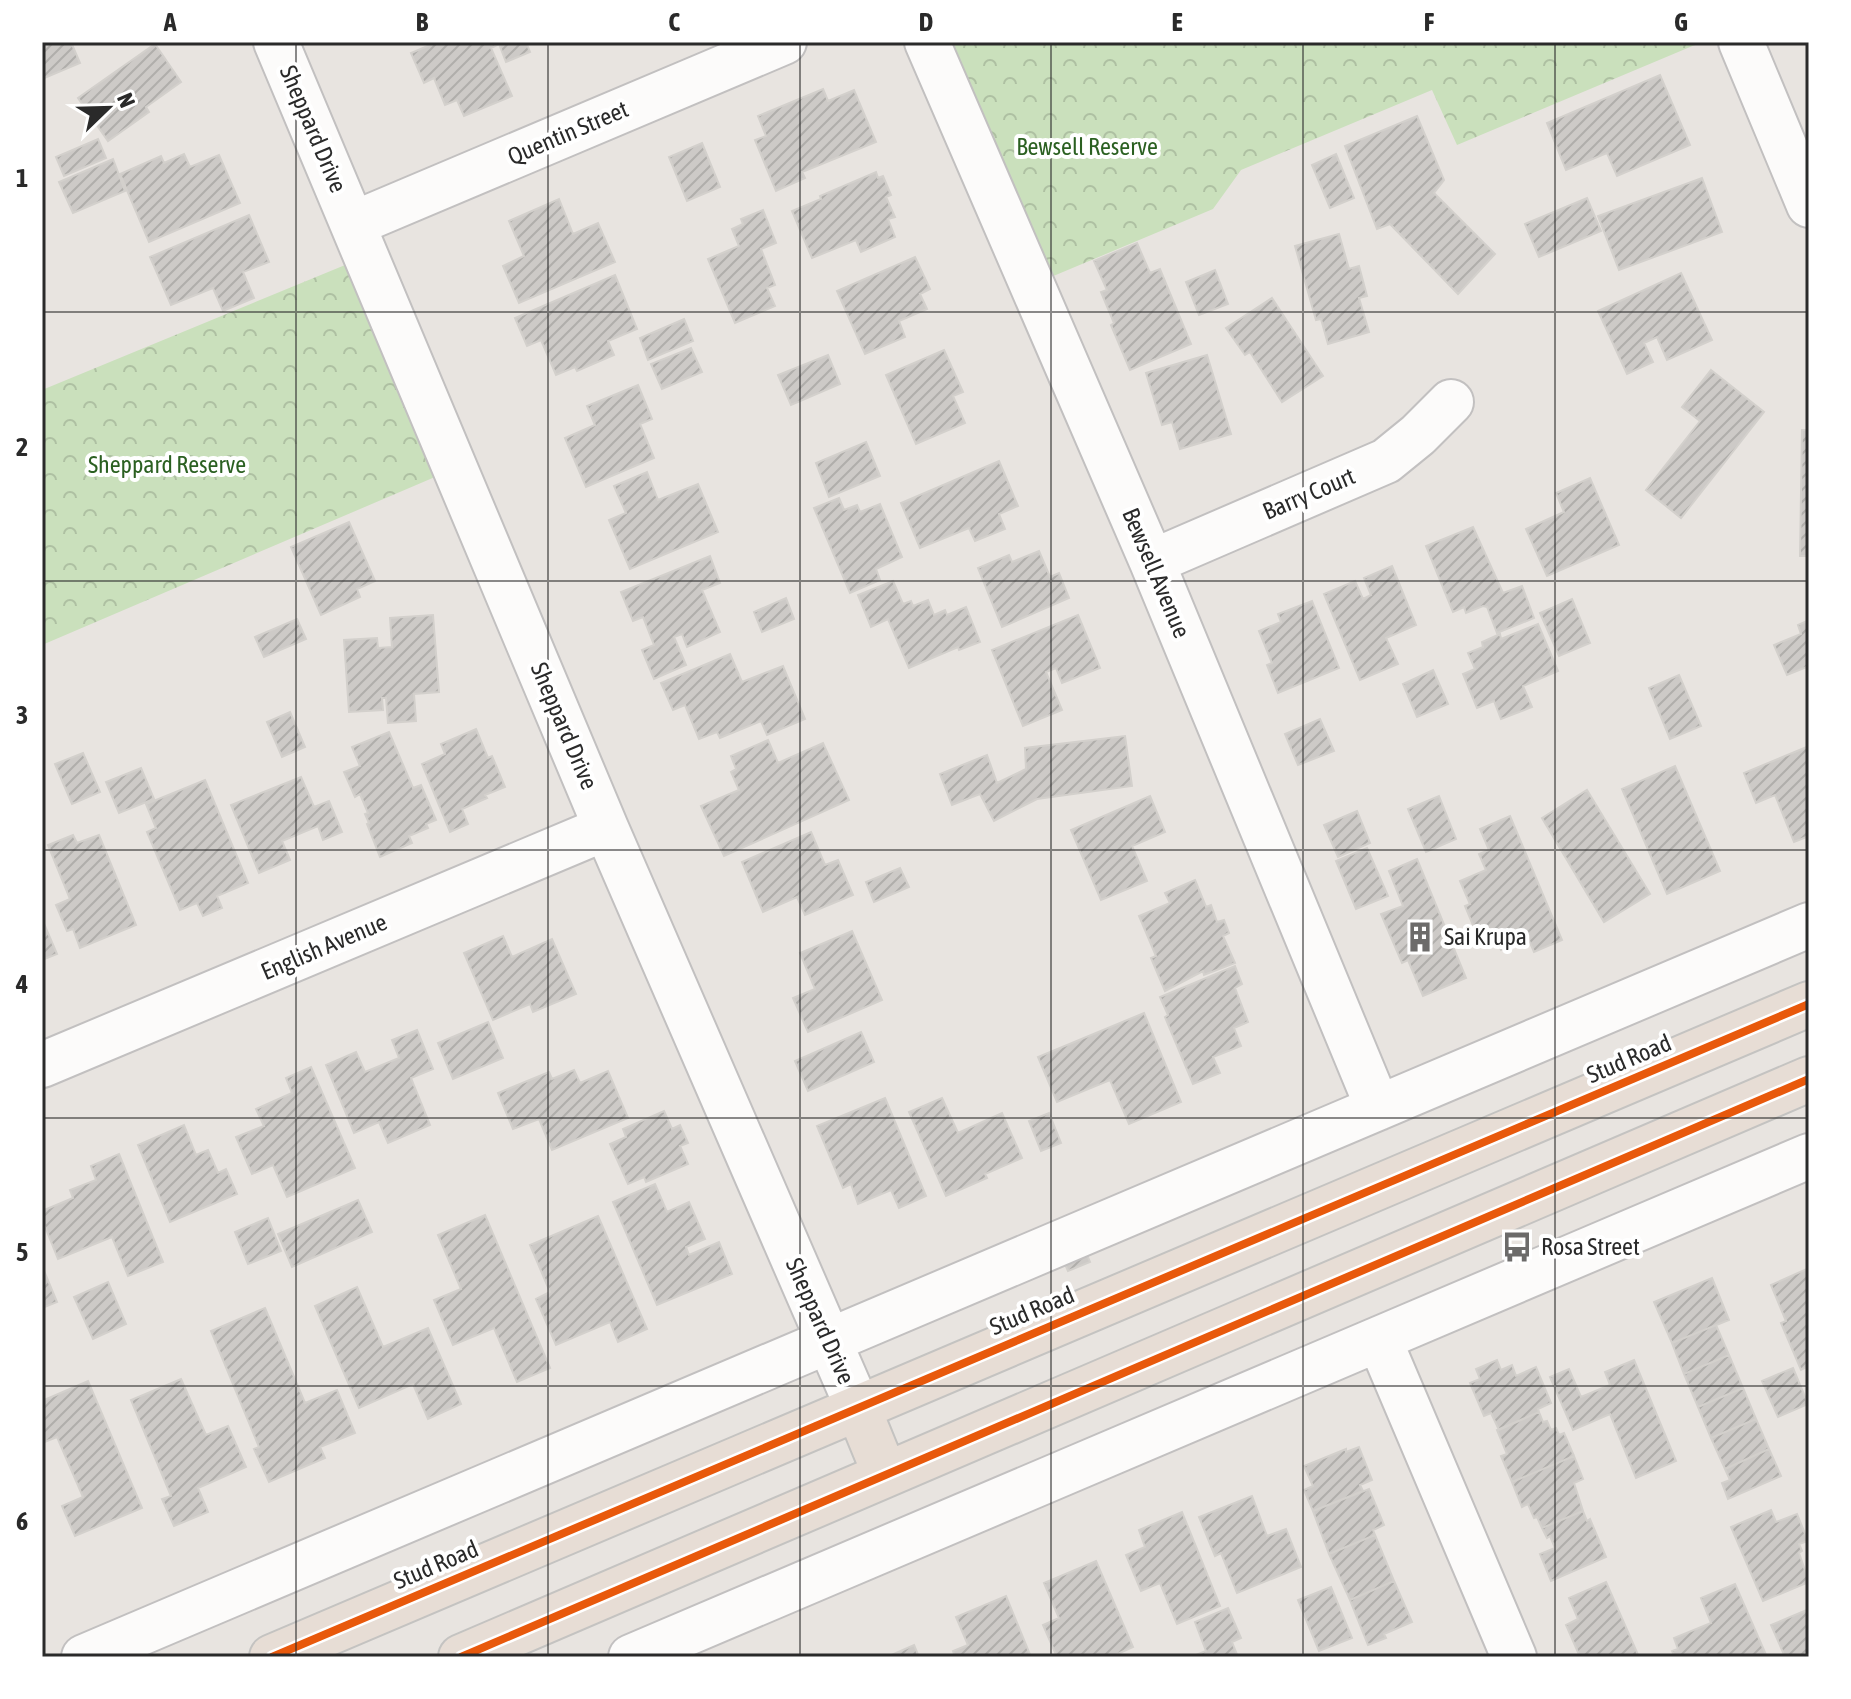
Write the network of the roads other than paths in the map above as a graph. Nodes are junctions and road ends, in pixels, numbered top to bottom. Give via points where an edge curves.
1 (276, 42) edge
2 (784, 42) edge
3 (927, 42) edge
4 (1741, 42) edge
5 (1809, 205) edge
6 (353, 224) junction
7 (1451, 402) dead end
8 (1152, 562) junction
9 (606, 828) junction
10 (1809, 925) edge
11 (1809, 1004) edge
12 (42, 1065) edge
13 (1809, 1079) edge
14 (1378, 1108) junction
15 (1809, 1156) edge
16 (1379, 1339) junction
17 (828, 1342) junction
18 (858, 1408) junction
19 (885, 1474) junction
20 (84, 1657) edge
21 (272, 1657) edge
22 (461, 1657) edge
23 (631, 1657) edge
24 (1514, 1657) edge

1 - 6 street, Sheppard Drive
2 - 6 street, Quentin Street
3 - 8 street, Bewsell Avenue
4 - 5 street
6 - 9 street, Sheppard Drive
7 - 8 street, Barry Court via 1386,461
8 - 14 street, Bewsell Avenue
9 - 12 street, English Avenue
9 - 17 street, Sheppard Drive
10 - 14 street
11 - 18 highway, Stud Road
13 - 19 highway
14 - 17 street
15 - 16 street
16 - 23 street
16 - 24 street
17 - 18 street, Sheppard Drive
17 - 20 street
18 - 19 highway
18 - 21 highway, Stud Road
19 - 22 highway

